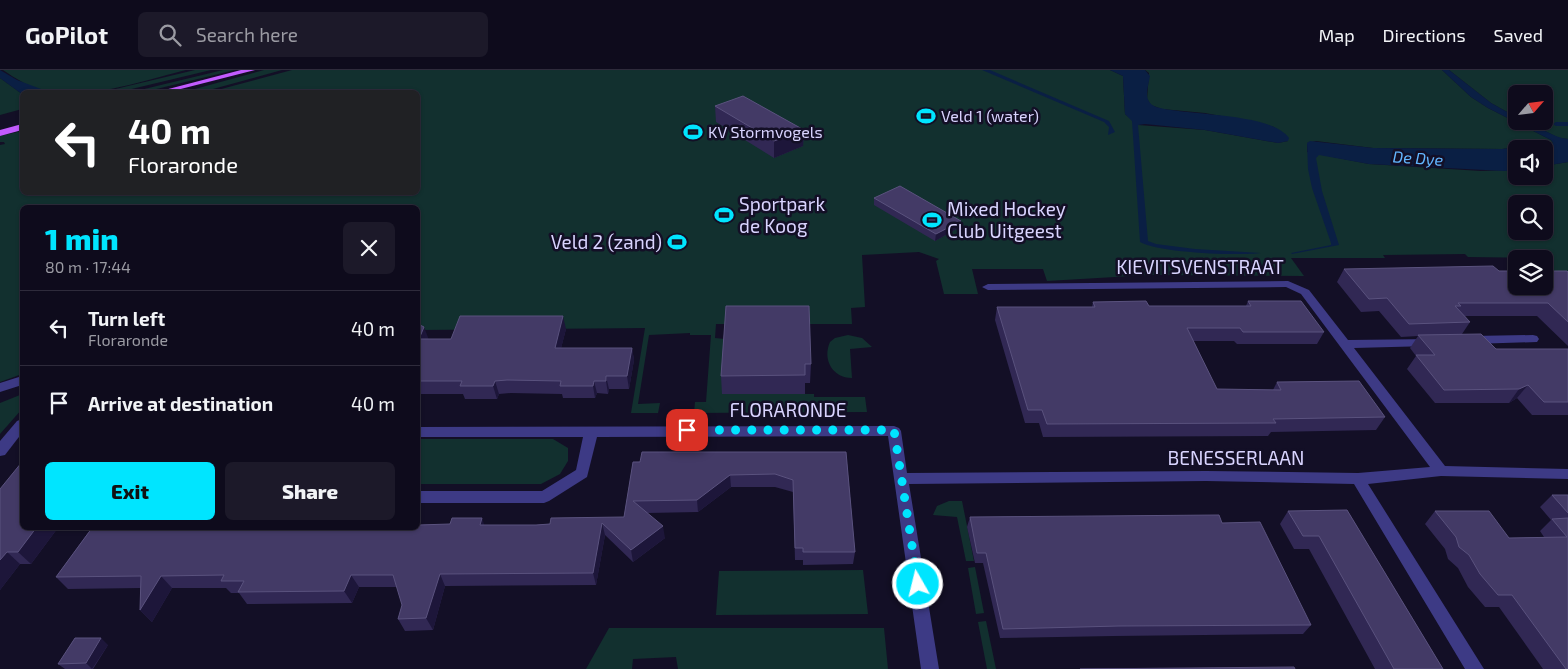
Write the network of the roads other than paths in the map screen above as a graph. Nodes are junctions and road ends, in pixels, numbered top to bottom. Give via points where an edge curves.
1 (251, 70) edge
2 (169, 90) edge
3 (20, 128) edge
4 (0, 133) edge
5 (988, 287) dead end
6 (1533, 339) dead end
7 (1444, 341) edge
8 (1463, 341) edge
9 (1345, 344) junction
10 (20, 381) edge
11 (0, 388) edge
12 (20, 426) edge
13 (420, 432) edge
14 (591, 433) junction
15 (0, 451) edge
16 (1441, 471) junction
17 (1568, 474) edge
18 (903, 479) junction
19 (1358, 479) junction
20 (420, 497) edge
21 (930, 669) edge
22 (1475, 669) edge

1 - 2 main road
3 - 4 main road
5 - 9 street, KIEVITSVENSTRAAT via 1288,284 1305,292
6 - 8 street
7 - 9 street
9 - 16 street, KIEVITSVENSTRAAT
10 - 11 street
12 - 15 street
13 - 14 street, FLORARONDE
14 - 18 street, FLORARONDE via 894,430
14 - 20 street via 582,473 544,496
16 - 17 street, BENESSERLAAN
16 - 19 street, BENESSERLAAN
18 - 19 street, BENESSERLAAN via 1206,476
18 - 21 street
19 - 22 street

